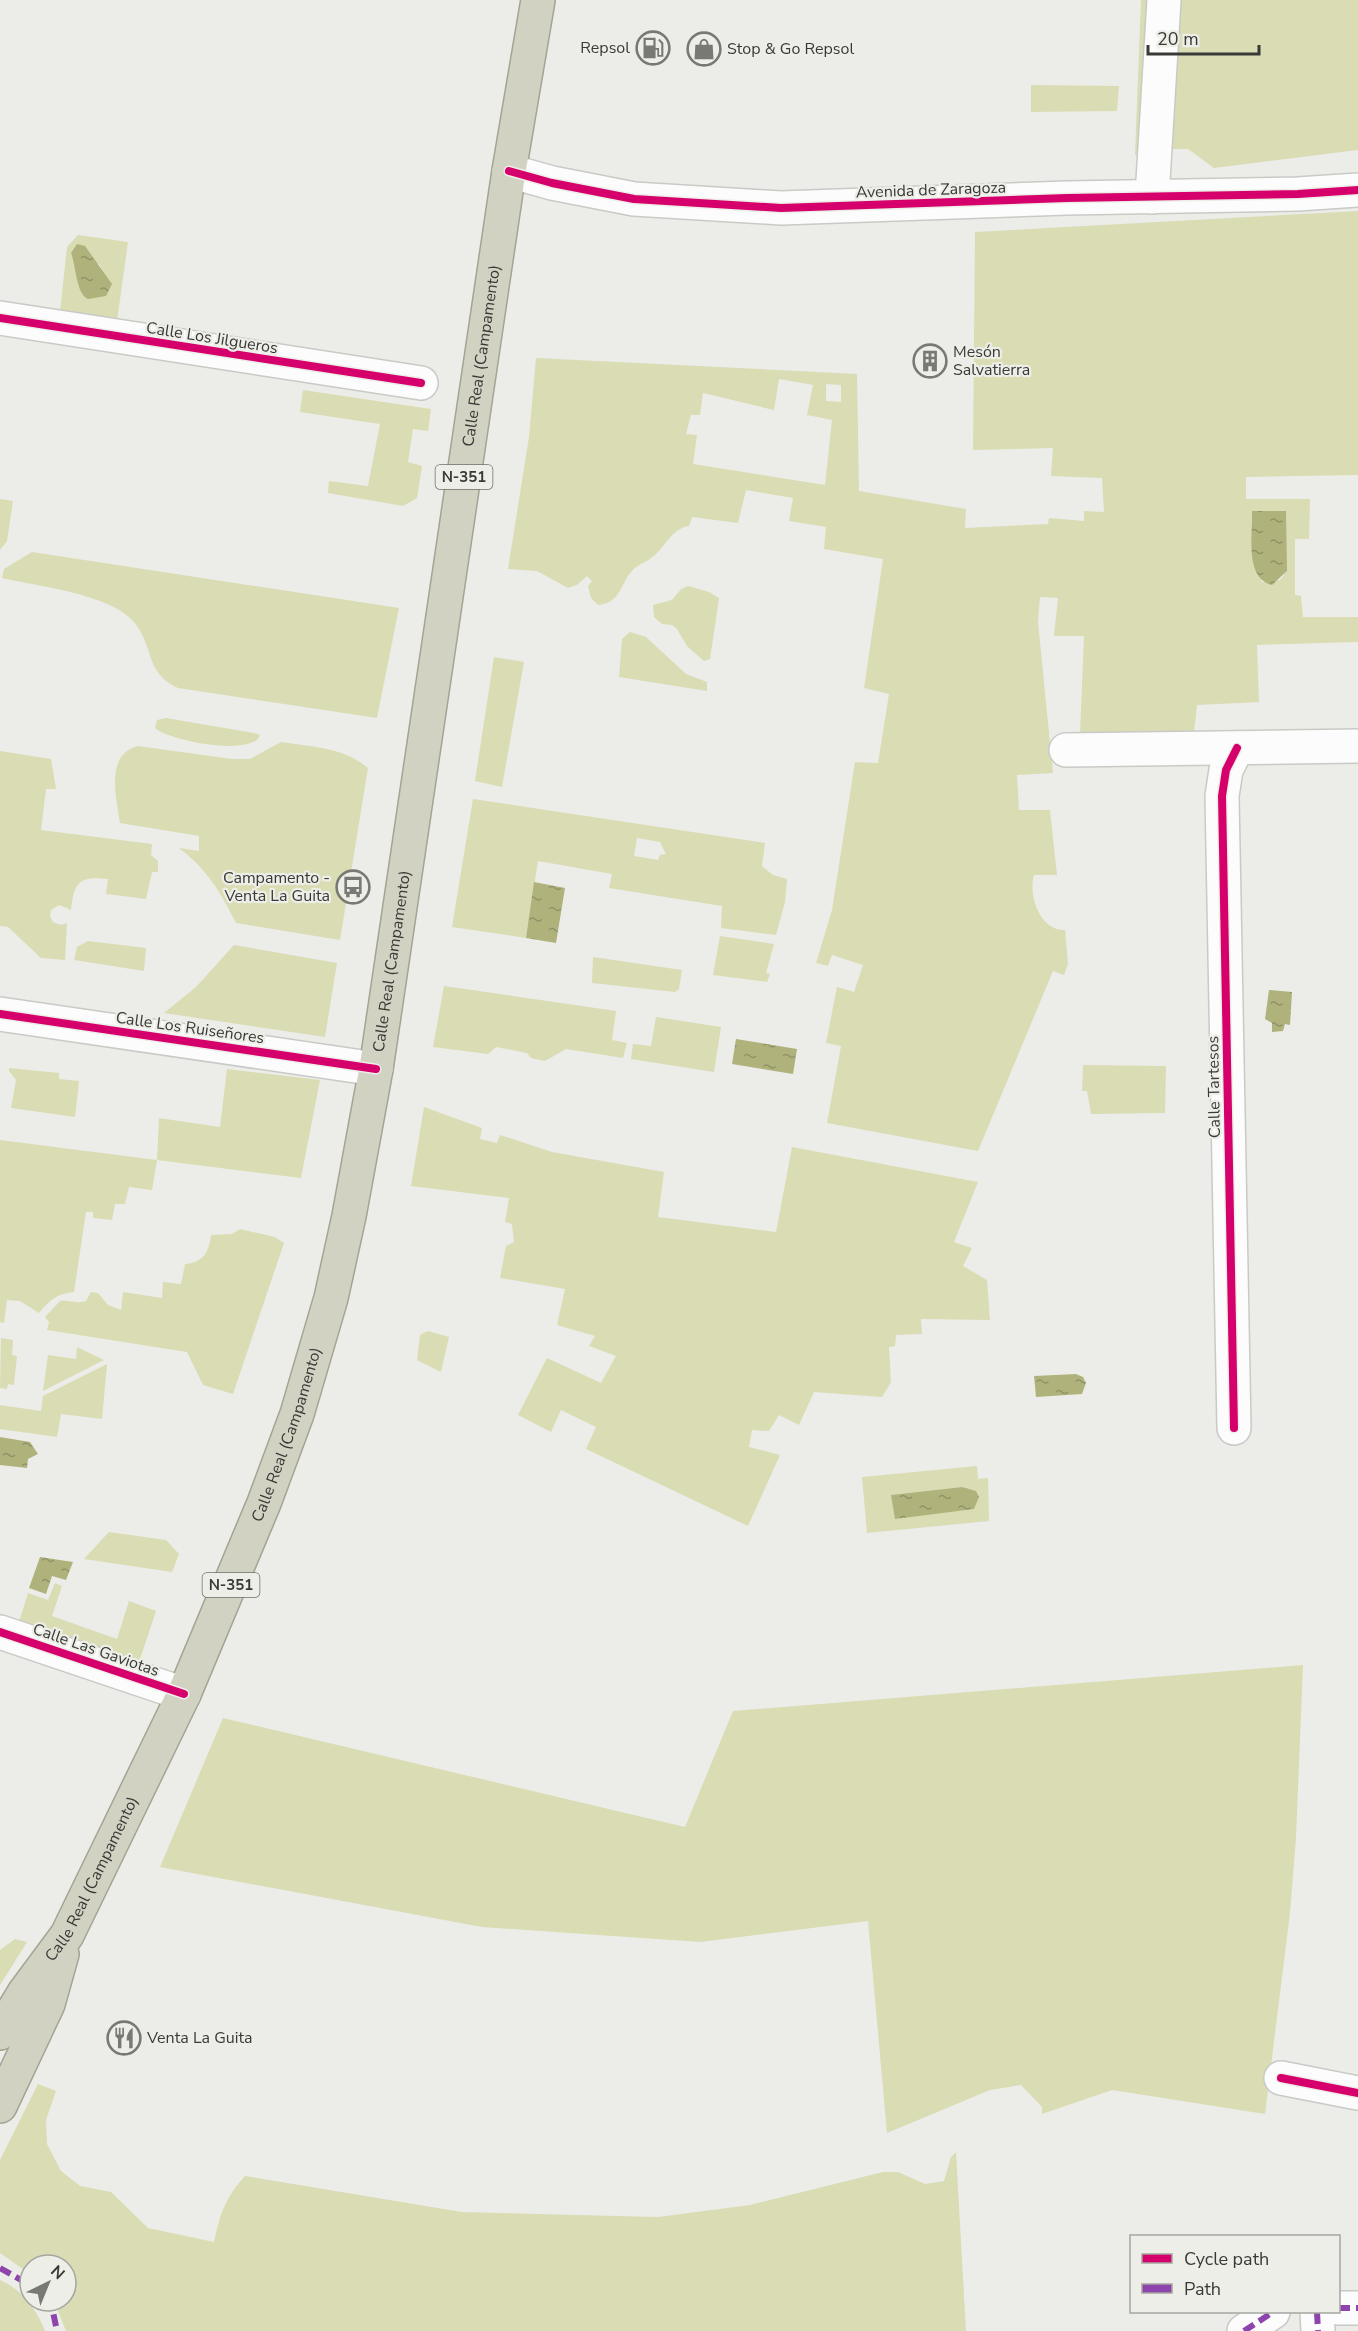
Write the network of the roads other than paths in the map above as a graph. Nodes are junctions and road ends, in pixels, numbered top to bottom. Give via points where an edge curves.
1 (538, 0) edge
2 (1164, 0) edge
3 (509, 171) junction
4 (1358, 190) edge
5 (1152, 197) junction
6 (0, 318) edge
7 (421, 383) dead end
8 (1358, 746) edge
9 (1237, 748) junction
10 (1066, 750) dead end
11 (0, 1014) edge
12 (376, 1069) junction
13 (1234, 1428) dead end
14 (0, 1632) edge
15 (184, 1694) junction
16 (67, 1935) junction
17 (0, 2033) edge
18 (1281, 2078) dead end
19 (1358, 2093) edge
20 (0, 2106) edge
21 (1340, 2308) edge
22 (1358, 2308) edge
23 (1317, 2313) edge
24 (1318, 2331) edge

1 - 3 highway, Calle Real (Campamento) / N-351
2 - 5 street
3 - 5 street, Avenida de Zaragoza via 634,199 769,207
3 - 12 highway, Calle Real (Campamento) / N-351
4 - 5 street, Avenida de Zaragoza
6 - 7 street, Calle Los Jilgueros
8 - 9 street
9 - 10 street
9 - 13 street, Calle Tartesos via 1226,770 1222,796
11 - 12 street, Calle Los Ruiseñores
12 - 15 highway, Calle Real (Campamento) / N-351 via 331,1298 297,1414
14 - 15 street, Calle Las Gaviotas
15 - 16 highway, Calle Real (Campamento) / N-351
16 - 17 highway, Calle Real (Campamento) / N-351
16 - 20 highway, N-351 via 48,2004
18 - 19 street
21 - 22 street
23 - 24 street

